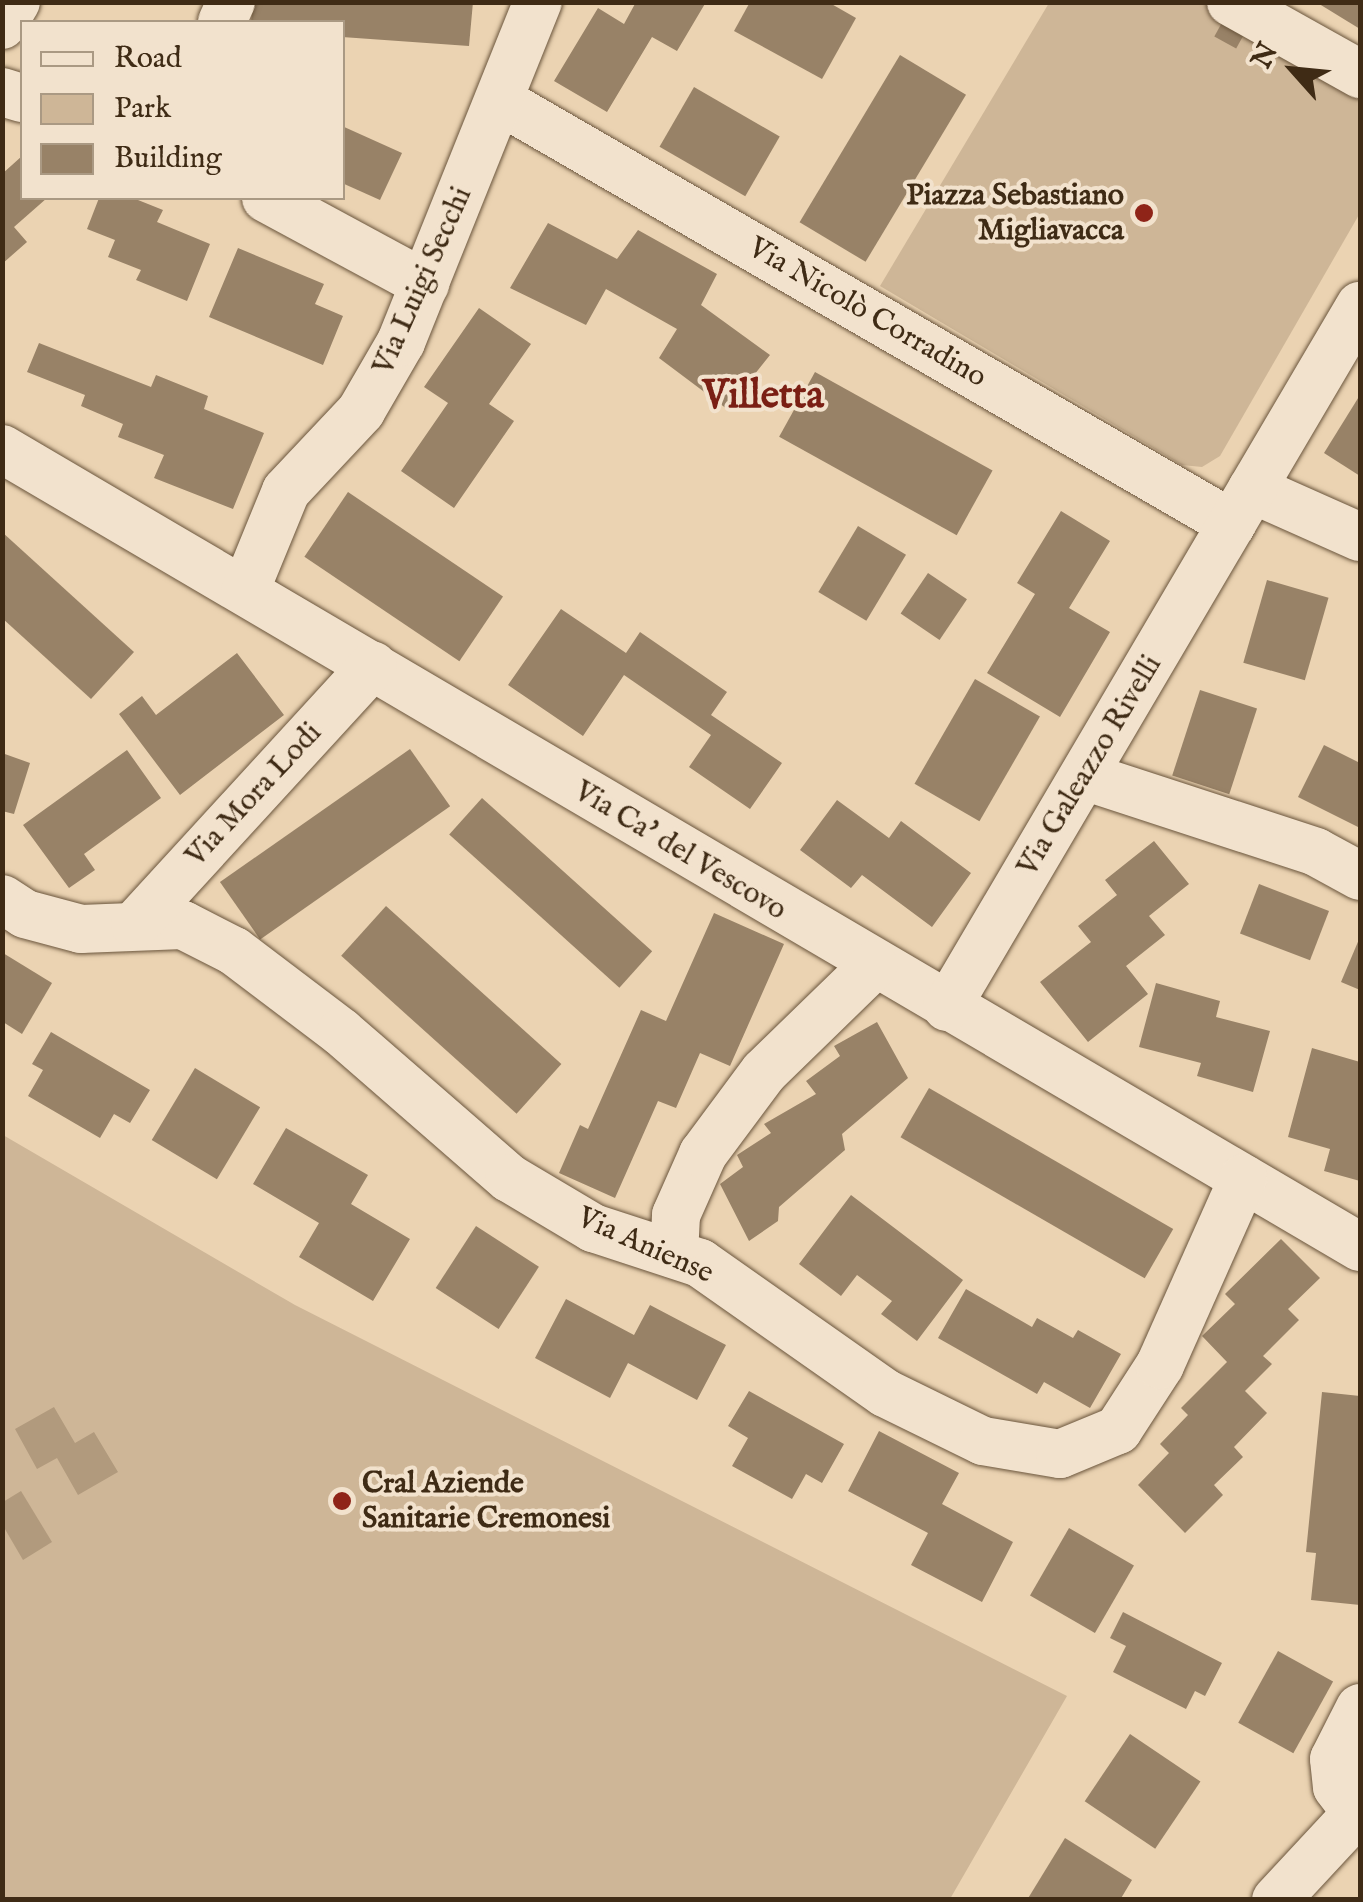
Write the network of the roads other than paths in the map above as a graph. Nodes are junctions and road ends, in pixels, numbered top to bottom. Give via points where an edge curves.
1 (16, 2) edge
2 (538, 2) edge
3 (1231, 2) edge
4 (2, 25) edge
5 (1360, 74) edge
6 (502, 102) junction
7 (270, 200) edge
8 (425, 284) junction
9 (1360, 306) edge
10 (2, 450) edge
11 (1242, 506) junction
12 (1360, 538) edge
13 (246, 591) junction
14 (374, 665) junction
15 (1084, 776) junction
16 (1360, 876) edge
17 (2, 899) edge
18 (135, 925) junction
19 (874, 965) junction
20 (947, 1008) junction
21 (1243, 1180) junction
22 (1360, 1248) edge
23 (674, 1254) junction
24 (1360, 1708) edge
25 (1358, 1817) edge
26 (1276, 1900) edge

1 - 4 street
2 - 6 street, Via Luigi Secchi
3 - 5 street
6 - 8 street, Via Luigi Secchi
6 - 11 street, Via Nicolò Corradino
7 - 8 street
8 - 13 street, Via Luigi Secchi via 361,411 286,491
9 - 11 street
10 - 13 street, Via Ca' del Vescovo
11 - 12 street, Via Nicolò Corradino
11 - 15 street, Via Galeazzo Rivelli
13 - 14 street, Via Ca' del Vescovo
14 - 18 street, Via Mora Lodi
14 - 19 street, Via Ca' del Vescovo
15 - 16 street via 1316,852
15 - 20 street, Via Galeazzo Rivelli
17 - 18 street, Via Aniense via 25,914 81,929
18 - 23 street, Via Aniense via 182,925 234,952 341,1032 508,1178 593,1228
19 - 20 street, Via Ca' del Vescovo
19 - 23 street via 764,1072 703,1154 676,1215
20 - 21 street, Via Ca' del Vescovo
21 - 22 street, Via Ca' del Vescovo
21 - 23 street, Via Aniense via 1160,1366 1118,1430 1060,1454 983,1441 884,1394 700,1263
24 - 25 street via 1334,1759 1337,1787
25 - 26 street

